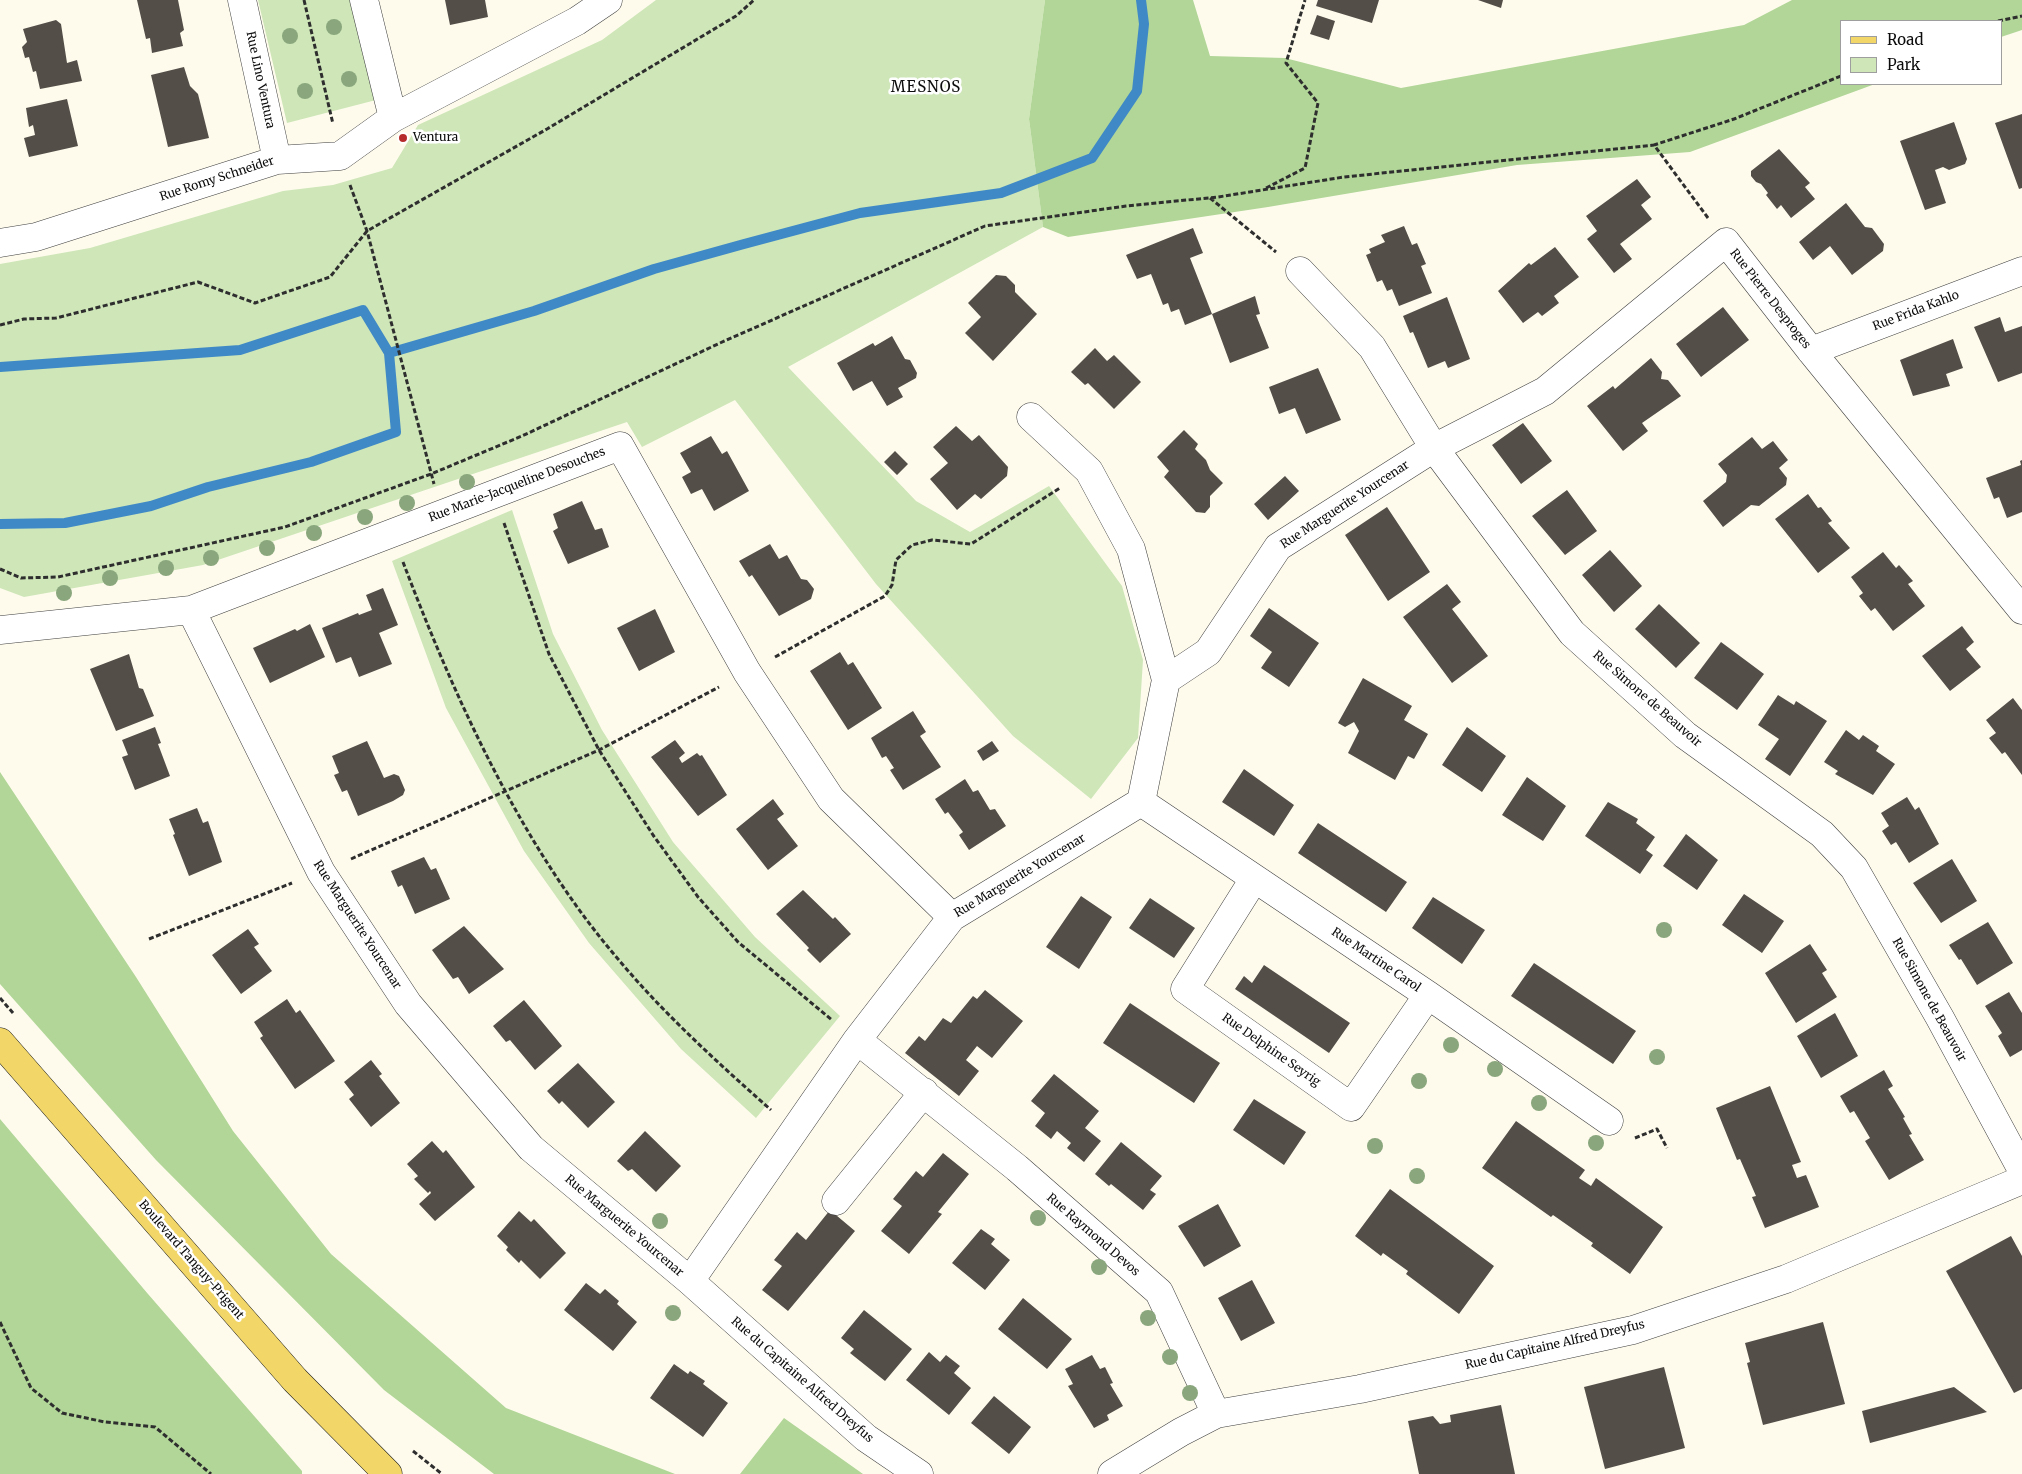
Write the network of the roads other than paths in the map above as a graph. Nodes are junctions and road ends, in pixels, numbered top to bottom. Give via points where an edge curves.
1 (242, 0) edge
2 (364, 0) edge
3 (608, 0) edge
4 (392, 118) junction
5 (277, 160) junction
6 (0, 243) edge
7 (1300, 271) road end
8 (2022, 271) edge
9 (1811, 351) junction
10 (1031, 417) dead end
11 (1434, 448) junction
12 (2021, 607) edge
13 (190, 610) junction
14 (0, 630) edge
15 (1166, 680) junction
16 (1141, 802) junction
17 (1254, 879) junction
18 (952, 917) junction
19 (1428, 994) junction
20 (857, 1040) junction
21 (0, 1042) edge
22 (924, 1092) junction
23 (1609, 1121) dead end
24 (2022, 1170) edge
25 (2022, 1180) edge
26 (836, 1202) dead end
27 (690, 1281) junction
28 (1216, 1414) junction
29 (361, 1446) junction
30 (388, 1474) edge
31 (401, 1474) edge
32 (919, 1474) edge
33 (1112, 1474) edge

1 - 5 street, Rue Lino Ventura
2 - 4 street
3 - 4 street, Rue Romy Schneider via 577,21
4 - 5 street, Rue Romy Schneider via 340,156
5 - 6 street, Rue Romy Schneider via 36,238
7 - 11 street, Rue Simone de Beauvoir via 1372,347
8 - 9 street, Rue Frida Kahlo
9 - 11 street, Rue Pierre Desproges via 1726,242 1545,392
9 - 12 street, Rue Pierre Desproges
10 - 15 street via 1089,471 1130,549
11 - 15 street, Rue Marguerite Yourcenar via 1278,547 1208,652
11 - 24 street, Rue Simone de Beauvoir via 1572,633 1685,735 1822,834 1854,868
13 - 14 street, Rue Marie-Jacqueline Desouches
13 - 18 street, Rue Marie-Jacqueline Desouches via 620,446 747,672 831,799
13 - 27 street, Rue Marguerite Yourcenar via 321,872 408,1004 531,1148
15 - 16 street
16 - 17 street, Rue Martine Carol
16 - 18 street, Rue Marguerite Yourcenar
17 - 19 street, Rue Martine Carol
17 - 19 street, Rue Delphine Seyrig via 1186,990 1351,1107
18 - 20 street, Rue Marguerite Yourcenar
19 - 23 street, Rue Martine Carol
20 - 22 street, Rue Raymond Devos
20 - 27 street, Rue Marguerite Yourcenar
21 - 29 main road, Boulevard Tanguy-Prigent via 296,1380
22 - 26 street
22 - 28 street, Rue Raymond Devos via 1159,1292
25 - 28 street, Rue du Capitaine Alfred Dreyfus via 1786,1279 1633,1330 1360,1389
27 - 32 street, Rue du Capitaine Alfred Dreyfus via 866,1438
28 - 33 street, Rue du Capitaine Alfred Dreyfus
29 - 30 main road, Boulevard Tanguy-Prigent
29 - 31 main road

